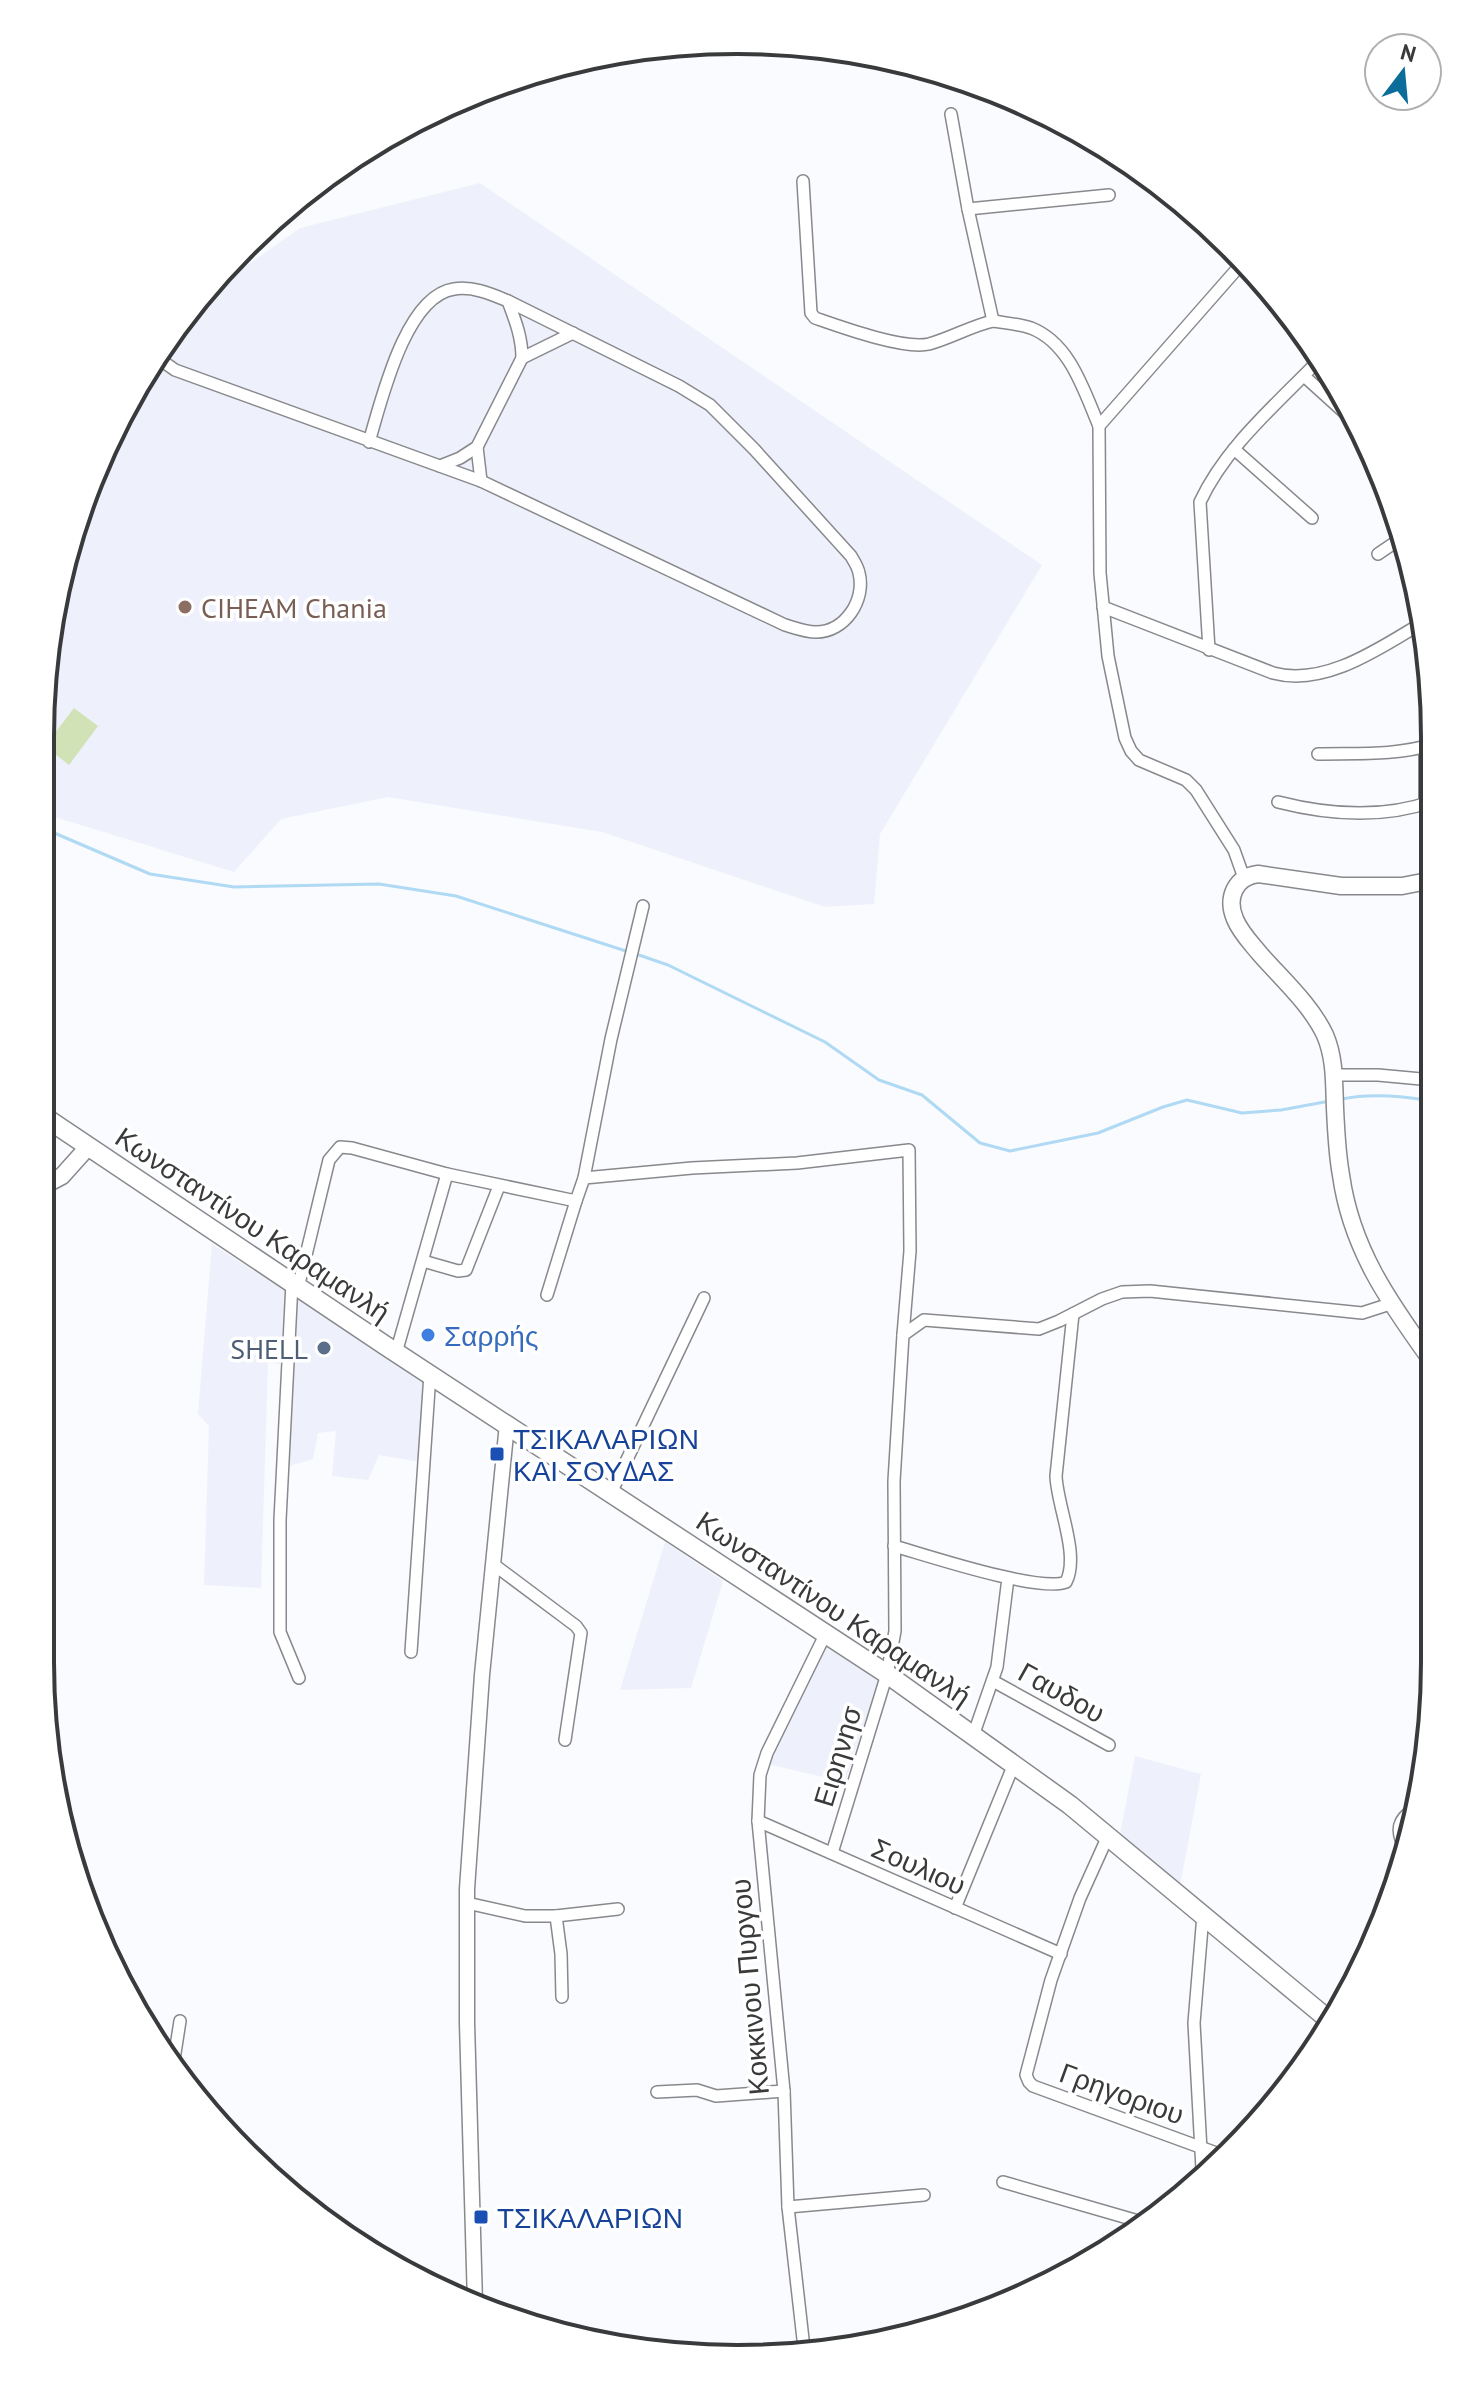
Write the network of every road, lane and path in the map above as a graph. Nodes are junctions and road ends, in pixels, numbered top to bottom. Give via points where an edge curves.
1 (951, 114) dead end
2 (803, 181) dead end
3 (1109, 195) dead end
4 (968, 209) junction
5 (1236, 270) edge
6 (508, 301) junction
7 (993, 321) junction
8 (573, 333) junction
9 (522, 358) junction
10 (166, 363) edge
11 (1312, 368) edge
12 (1304, 376) junction
13 (1332, 401) edge
14 (1099, 426) junction
15 (369, 442) junction
16 (477, 447) junction
17 (1234, 449) junction
18 (440, 466) junction
19 (481, 481) junction
20 (1312, 518) dead end
21 (1393, 544) edge
22 (1378, 554) dead end
23 (1103, 607) junction
24 (1412, 629) edge
25 (1209, 650) junction
26 (1421, 747) edge
27 (1318, 754) dead end
28 (1278, 802) dead end
29 (1421, 805) edge
30 (1244, 878) junction
31 (1421, 882) edge
32 (643, 906) dead end
33 (1421, 1079) edge
34 (1334, 1080) junction
35 (54, 1124) edge
36 (88, 1147) junction
37 (447, 1174) junction
38 (584, 1178) junction
39 (54, 1180) edge
40 (499, 1186) junction
41 (576, 1201) junction
42 (423, 1261) junction
43 (295, 1286) junction
44 (547, 1295) dead end
45 (704, 1298) dead end
46 (1390, 1304) junction
47 (1073, 1314) junction
48 (903, 1335) junction
49 (1421, 1346) edge
50 (396, 1353) junction
51 (430, 1374) junction
52 (507, 1424) junction
53 (611, 1493) junction
54 (894, 1546) junction
55 (493, 1564) junction
56 (1008, 1578) junction
57 (825, 1635) junction
58 (411, 1652) dead end
59 (887, 1674) junction
60 (299, 1678) dead end
61 (993, 1681) junction
62 (973, 1736) junction
63 (565, 1740) dead end
64 (1109, 1745) dead end
65 (1014, 1764) junction
66 (758, 1821) junction
67 (1108, 1836) junction
68 (832, 1853) junction
69 (467, 1903) junction
70 (955, 1908) junction
71 (618, 1909) dead end
72 (1203, 1913) junction
73 (556, 1916) junction
74 (1061, 1954) junction
75 (562, 1997) dead end
76 (1322, 2014) edge
77 (180, 2021) dead end
78 (175, 2050) edge
79 (784, 2091) junction
80 (657, 2092) dead end
81 (1200, 2147) junction
82 (1213, 2152) edge
83 (1201, 2163) edge
84 (1003, 2182) dead end
85 (924, 2195) dead end
86 (788, 2207) junction
87 (1133, 2219) edge
88 (475, 2292) edge
89 (803, 2342) edge

1 - 4 street
2 - 7 street via 815,318 917,345
3 - 4 street
4 - 7 street
5 - 14 street
6 - 8 street
6 - 9 street
6 - 15 street via 482,290 454,288 425,306 392,364
7 - 14 street via 1047,336 1066,356
8 - 9 street
8 - 19 street via 697,395 721,416 851,556 859,572 854,608 834,629 817,632 785,625
9 - 16 street
10 - 15 street
11 - 12 street
12 - 13 street
12 - 17 street
14 - 23 street
15 - 18 street
16 - 18 street
16 - 19 street
17 - 20 street
17 - 25 street via 1200,502
18 - 19 street
21 - 22 street
23 - 25 street
23 - 30 street via 1108,656 1131,751 1196,790 1234,850
24 - 25 street via 1350,664 1293,676
26 - 27 street
28 - 29 street via 1351,813
30 - 31 main road via 1265,874 1341,886
30 - 34 main road via 1232,897 1234,917 1317,1022
32 - 38 street
33 - 34 street via 1378,1075
34 - 46 main road via 1346,1200 1366,1259
35 - 36 main road, Κωνσταντίνου Καραμανλή
36 - 39 main road
36 - 43 main road, Κωνσταντίνου Καραμανλή
37 - 40 street
37 - 42 street
37 - 43 street via 340,1147 329,1160
38 - 41 street
38 - 48 street, Ειρηνησ via 909,1150 910,1251
40 - 41 street
40 - 42 street via 466,1270
41 - 44 street
42 - 50 street
43 - 50 main road, Κωνσταντίνου Καραμανλή
43 - 60 street via 280,1520 280,1632
45 - 53 street
46 - 47 street via 1362,1313 1150,1291 1122,1292
46 - 49 main road
47 - 48 street via 1039,1329 924,1320
47 - 56 street via 1056,1476 1069,1575 1056,1585
48 - 54 street, Ειρηνησ
50 - 51 main road, Κωνσταντίνου Καραμανλή
51 - 52 main road, Κωνσταντίνου Καραμανλή
51 - 58 street
52 - 53 main road, Κωνσταντίνου Καραμανλή
52 - 55 street
53 - 57 main road, Κωνσταντίνου Καραμανλή
54 - 56 street
54 - 59 street, Ειρηνησ via 895,1631
55 - 63 street via 581,1633
55 - 69 street
56 - 61 street
57 - 59 main road, Κωνσταντίνου Καραμανλή
57 - 66 street, Κοκκινου Πυργου via 767,1753
59 - 62 main road, Κωνσταντίνου Καραμανλή
59 - 68 street, Ειρηνησ
61 - 62 street
61 - 64 street, Γαυδου
62 - 65 main road, Κωνσταντίνου Καραμανλή
65 - 67 main road, Κωνσταντίνου Καραμανλή
65 - 70 street
66 - 68 street, Σουλιου
66 - 79 street, Κοκκινου Πυργου
67 - 72 main road, Κωνσταντίνου Καραμανλή
67 - 74 street
68 - 70 street, Σουλιου
69 - 73 street via 525,1916
69 - 88 street
70 - 74 street, Σουλιου
71 - 73 street
72 - 76 main road, Κωνσταντίνου Καραμανλή
72 - 81 street via 1194,2023
73 - 75 street
74 - 81 street, Γρηγοριου via 1027,2066 1029,2082
77 - 78 street
79 - 80 street via 716,2096 697,2090
79 - 86 street, Κοκκινου Πυργου
81 - 82 street, Γρηγοριου
81 - 83 street
84 - 87 street
85 - 86 street
86 - 89 street, Κοκκινου Πυργου

